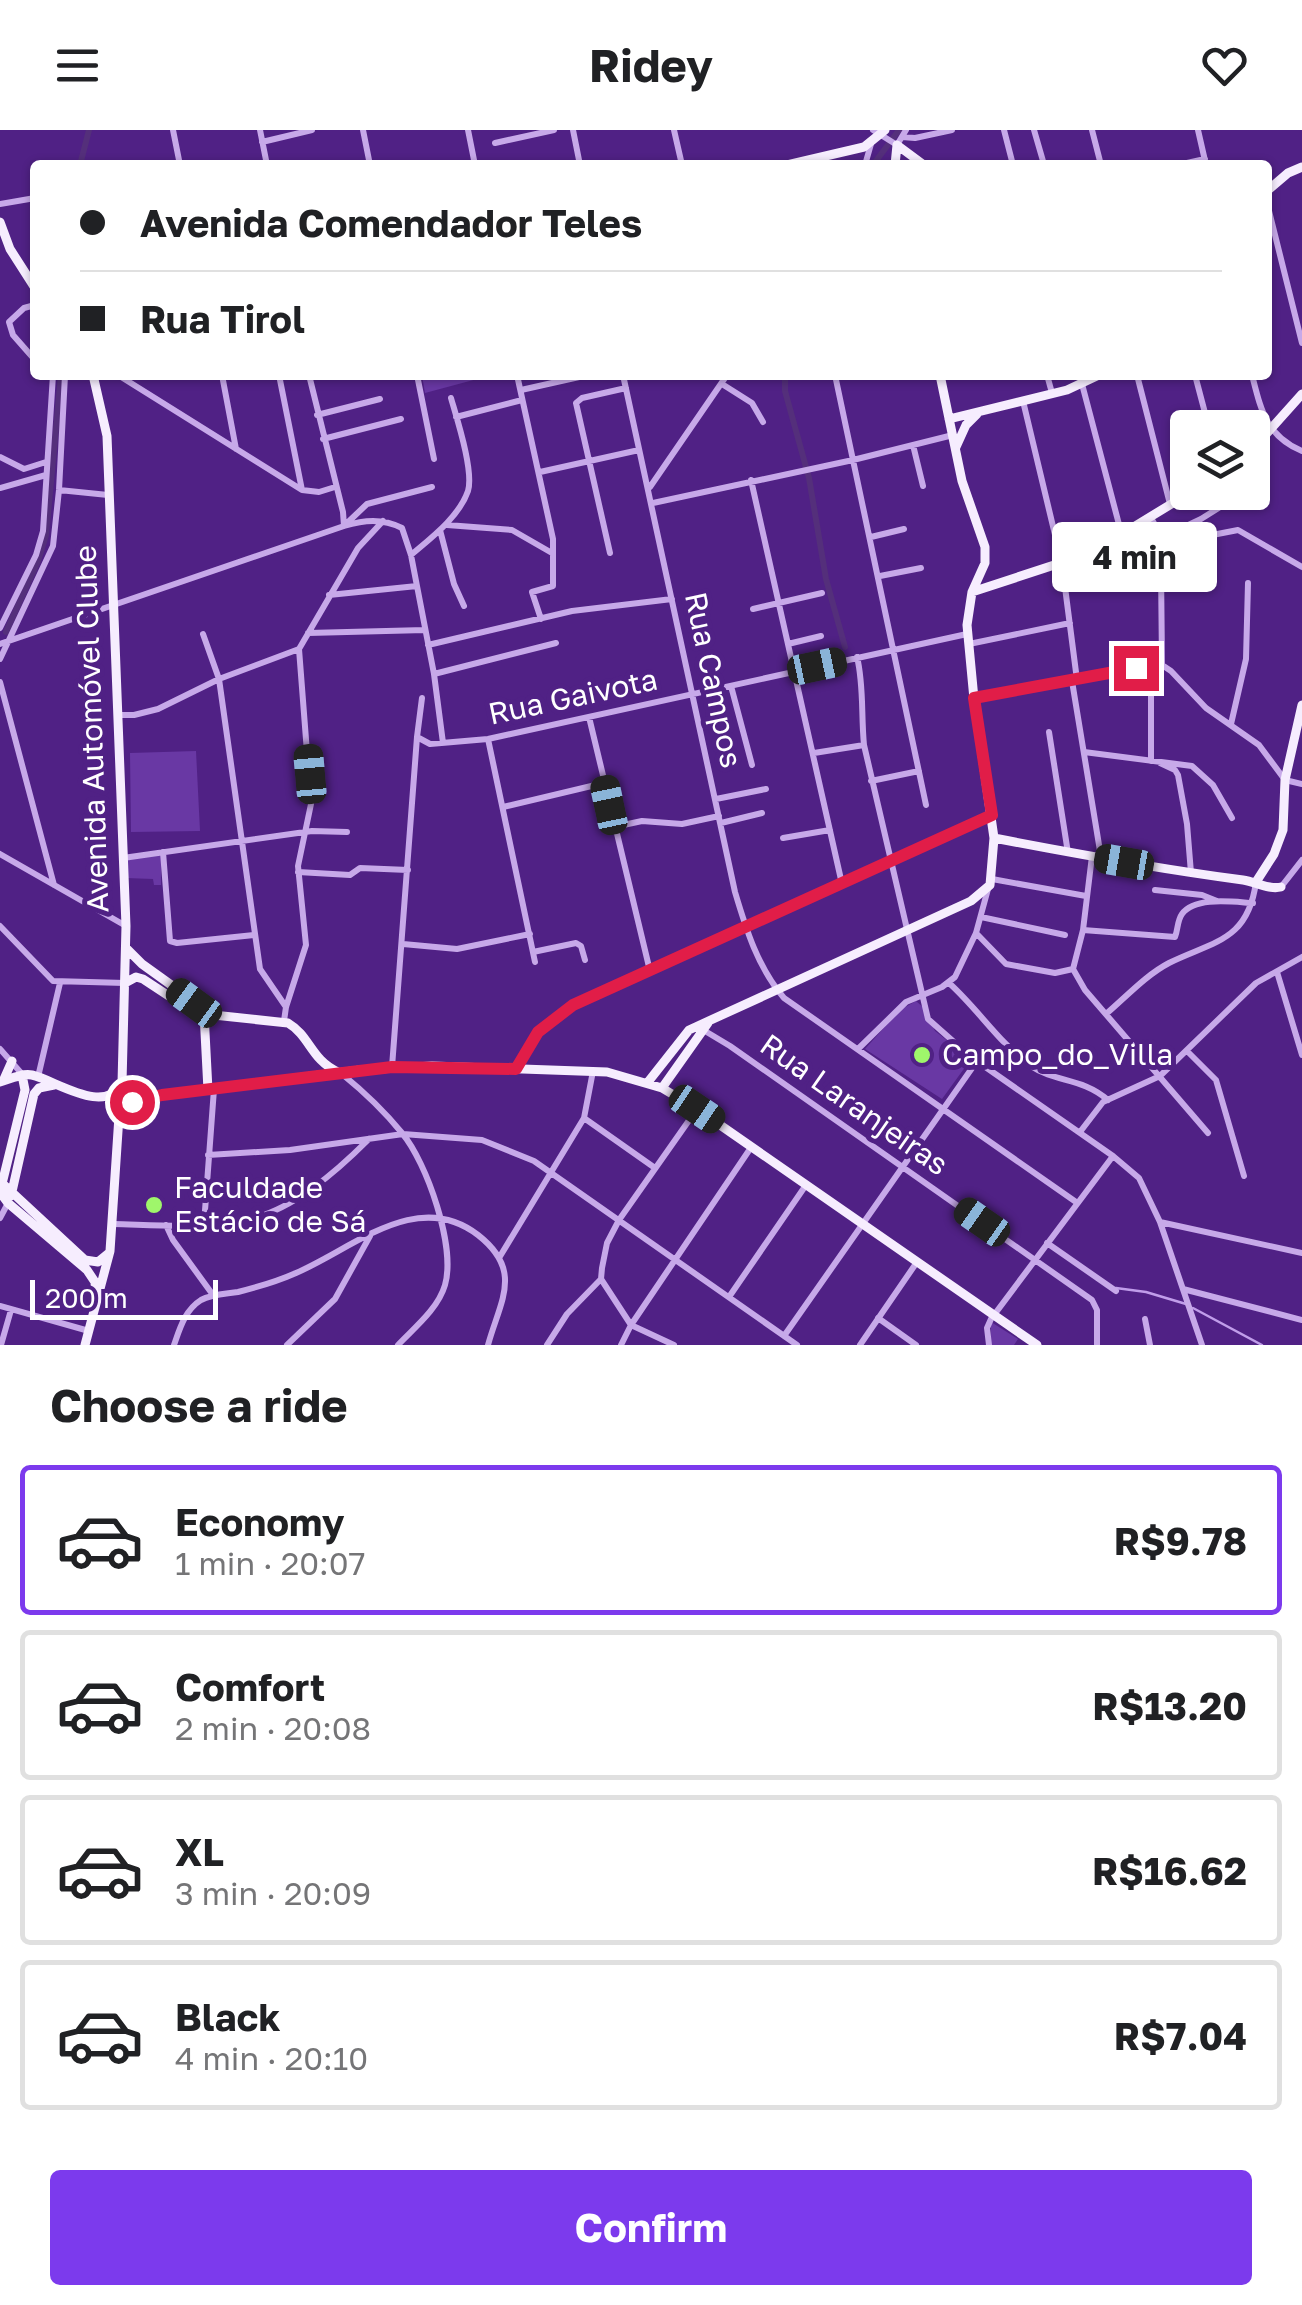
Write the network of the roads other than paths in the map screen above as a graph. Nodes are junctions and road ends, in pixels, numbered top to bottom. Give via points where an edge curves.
1 (173, 130) edge
2 (260, 130) edge
3 (312, 130) edge
4 (363, 130) edge
5 (468, 130) edge
6 (554, 130) edge
7 (573, 130) edge
8 (674, 130) edge
9 (952, 130) edge
10 (1004, 130) edge
11 (1034, 130) edge
12 (1092, 130) edge
13 (1198, 130) edge
14 (890, 136) edge
15 (262, 142) junction
16 (494, 142) dead end
17 (871, 144) junction
18 (179, 160) edge
19 (266, 160) edge
20 (369, 160) edge
21 (474, 160) edge
22 (579, 160) edge
23 (681, 160) edge
24 (807, 160) edge
25 (866, 160) edge
26 (918, 160) edge
27 (1012, 160) edge
28 (1043, 160) edge
29 (1100, 160) edge
30 (1206, 160) edge
31 (1302, 167) edge
32 (1272, 187) edge
33 (30, 199) edge
34 (0, 204) edge
35 (0, 222) edge
36 (1272, 223) edge
37 (30, 280) edge
38 (30, 306) edge
39 (1302, 342) edge
40 (30, 355) edge
41 (53, 380) edge
42 (65, 380) edge
43 (94, 380) edge
44 (126, 380) edge
45 (223, 380) edge
46 (280, 380) edge
47 (310, 380) edge
48 (418, 380) edge
49 (518, 380) edge
50 (565, 380) edge
51 (625, 380) edge
52 (724, 380) edge
53 (836, 380) edge
54 (941, 380) edge
55 (1048, 380) edge
56 (1090, 380) edge
57 (1138, 380) edge
58 (1197, 380) edge
59 (1253, 380) edge
60 (722, 384) junction
61 (1082, 384) junction
62 (626, 388) junction
63 (520, 390) junction
64 (1052, 394) junction
65 (1302, 394) edge
66 (451, 398) dead end
67 (380, 399) dead end
68 (522, 400) junction
69 (1023, 402) junction
70 (1205, 410) edge
71 (979, 412) junction
72 (317, 415) junction
73 (456, 417) junction
74 (401, 419) dead end
75 (949, 419) junction
76 (762, 422) dead end
77 (1271, 431) junction
78 (953, 435) junction
79 (323, 439) junction
80 (914, 445) junction
81 (956, 448) junction
82 (236, 450) junction
83 (639, 450) junction
84 (1302, 451) edge
85 (0, 456) edge
86 (434, 459) dead end
87 (853, 460) junction
88 (47, 461) junction
89 (588, 461) junction
90 (18, 468) junction
91 (31, 468) junction
92 (540, 472) junction
93 (43, 476) junction
94 (751, 480) junction
95 (14, 484) junction
96 (334, 486) junction
97 (432, 486) dead end
98 (922, 486) dead end
99 (0, 488) edge
100 (650, 488) junction
101 (60, 490) junction
102 (302, 490) junction
103 (108, 495) junction
104 (653, 503) junction
105 (1170, 505) joint
106 (1215, 510) edge
107 (1151, 518) junction
108 (382, 521) junction
109 (344, 526) junction
110 (443, 527) junction
111 (904, 529) dead end
112 (1121, 532) junction
113 (871, 537) junction
114 (1161, 538) junction
115 (610, 553) dead end
116 (554, 554) junction
117 (411, 555) junction
118 (1062, 564) junction
119 (1302, 567) edge
120 (920, 568) dead end
121 (1161, 568) dead end
122 (880, 576) junction
123 (1248, 582) dead end
124 (417, 586) junction
125 (972, 592) junction
126 (822, 593) dead end
127 (329, 595) junction
128 (672, 599) junction
129 (780, 603) junction
130 (464, 606) dead end
131 (112, 607) junction
132 (752, 609) dead end
133 (541, 619) junction
134 (1070, 624) junction
135 (0, 628) edge
136 (425, 630) junction
137 (308, 633) junction
138 (204, 634) dead end
139 (821, 636) dead end
140 (968, 639) junction
141 (5, 642) edge
142 (556, 643) dead end
143 (788, 644) junction
144 (428, 645) junction
145 (300, 649) junction
146 (894, 649) junction
147 (854, 658) junction
148 (0, 659) edge
149 (1162, 665) junction
150 (1151, 666) junction
151 (794, 671) junction
152 (434, 674) junction
153 (218, 680) junction
154 (1074, 680) junction
155 (0, 682) edge
156 (731, 686) junction
157 (693, 694) junction
158 (422, 698) dead end
159 (974, 698) junction
160 (1302, 705) edge
161 (116, 714) junction
162 (589, 717) junction
163 (1232, 724) junction
164 (1049, 732) dead end
165 (416, 737) junction
166 (488, 739) junction
167 (443, 743) junction
168 (864, 745) junction
169 (1084, 752) junction
170 (814, 754) junction
171 (1155, 761) junction
172 (752, 765) dead end
173 (919, 771) junction
174 (1285, 780) junction
175 (871, 781) junction
176 (604, 782) junction
177 (1302, 784) edge
178 (766, 788) dead end
179 (716, 799) junction
180 (926, 805) dead end
181 (503, 807) junction
182 (762, 813) dead end
183 (992, 815) junction
184 (1232, 818) dead end
185 (720, 819) junction
186 (614, 828) junction
187 (830, 830) junction
188 (347, 832) dead end
189 (303, 834) junction
190 (783, 838) dead end
191 (994, 838) junction
192 (242, 841) junction
193 (163, 852) junction
194 (1068, 852) junction
195 (0, 854) edge
196 (1097, 857) junction
197 (123, 858) junction
198 (1302, 860) edge
199 (891, 862) junction
200 (408, 870) junction
201 (298, 872) junction
202 (1191, 874) junction
203 (1256, 882) junction
204 (842, 884) junction
205 (990, 884) junction
206 (54, 885) junction
207 (1281, 887) joint
208 (1154, 890) dead end
209 (1086, 896) junction
210 (1220, 902) junction
211 (1253, 902) junction
212 (982, 917) junction
213 (0, 926) edge
214 (126, 926) junction
215 (746, 929) junction
216 (1083, 930) junction
217 (906, 931) junction
218 (976, 933) junction
219 (530, 934) junction
220 (254, 935) junction
221 (1065, 935) dead end
222 (403, 944) junction
223 (126, 948) junction
224 (533, 952) junction
225 (1302, 957) edge
226 (585, 960) dead end
227 (535, 962) dead end
228 (1074, 968) junction
229 (650, 971) junction
230 (1278, 972) junction
231 (148, 975) junction
232 (60, 983) junction
233 (125, 983) junction
234 (949, 983) junction
235 (777, 988) junction
236 (920, 995) junction
237 (286, 1008) junction
238 (208, 1013) junction
239 (1106, 1014) junction
240 (284, 1022) junction
241 (703, 1026) junction
242 (859, 1048) junction
243 (0, 1049) edge
244 (309, 1049) junction
245 (1187, 1051) junction
246 (1302, 1055) edge
247 (12, 1061) junction
248 (977, 1061) junction
249 (392, 1067) junction
250 (516, 1069) junction
251 (593, 1071) junction
252 (341, 1073) junction
253 (22, 1075) junction
254 (1160, 1076) junction
255 (38, 1078) junction
256 (305, 1078) junction
257 (1, 1082) edge
258 (648, 1082) junction
259 (122, 1083) junction
260 (54, 1085) junction
261 (662, 1088) junction
262 (212, 1091) junction
263 (106, 1097) junction
264 (141, 1099) junction
265 (1108, 1100) junction
266 (942, 1107) junction
267 (697, 1109) junction
268 (120, 1116) junction
269 (584, 1118) junction
270 (1080, 1132) junction
271 (1208, 1133) dead end
272 (403, 1134) junction
273 (370, 1138) junction
274 (752, 1146) junction
275 (208, 1154) junction
276 (1113, 1156) junction
277 (901, 1166) junction
278 (655, 1168) junction
279 (550, 1172) junction
280 (1244, 1176) dead end
281 (807, 1184) junction
282 (5, 1193) edge
283 (1076, 1202) junction
284 (439, 1216) junction
285 (0, 1218) edge
286 (618, 1220) junction
287 (1160, 1222) junction
288 (862, 1223) junction
289 (113, 1224) junction
290 (204, 1224) junction
291 (166, 1225) junction
292 (372, 1234) junction
293 (1049, 1240) junction
294 (110, 1251) junction
295 (1302, 1253) edge
296 (499, 1258) junction
297 (675, 1259) junction
298 (1036, 1259) junction
299 (918, 1261) junction
300 (601, 1279) junction
301 (1182, 1289) junction
302 (1116, 1290) dead end
303 (212, 1296) junction
304 (729, 1297) junction
305 (96, 1301) junction
306 (0, 1306) edge
307 (11, 1310) junction
308 (994, 1315) junction
309 (878, 1318) junction
310 (1145, 1319) dead end
311 (1302, 1320) edge
312 (631, 1325) junction
313 (89, 1331) junction
314 (784, 1336) junction
315 (2, 1345) edge
316 (85, 1345) edge
317 (174, 1345) edge
318 (287, 1345) edge
319 (398, 1345) edge
320 (488, 1345) edge
321 (547, 1345) edge
322 (621, 1345) edge
323 (674, 1345) edge
324 (797, 1345) edge
325 (860, 1345) edge
326 (916, 1345) edge
327 (990, 1345) edge
328 (1037, 1345) edge
329 (1097, 1345) edge
330 (1150, 1345) edge
331 (1202, 1345) edge

1 - 18 street
2 - 15 street
3 - 15 street
4 - 20 street
5 - 21 street
6 - 16 street
7 - 22 street
8 - 23 street
9 - 14 street
10 - 27 street
11 - 28 street
12 - 29 street
13 - 30 street
14 - 17 main road
14 - 26 main road
15 - 19 street
17 - 24 main road
17 - 25 street
31 - 32 main road
33 - 34 street
35 - 37 main road
36 - 39 street
38 - 40 street via 9,326
41 - 88 street
42 - 101 street
43 - 103 main road, Avenida Automóvel Clube via 105,424
44 - 82 street
45 - 82 street
46 - 102 street
47 - 72 street
48 - 86 street
49 - 63 street
50 - 63 street
51 - 62 street, Rua Campos
52 - 60 street
53 - 87 street
54 - 75 main road
55 - 64 street
56 - 61 main road
57 - 105 street
58 - 70 street
59 - 77 street
60 - 76 street via 752,403
60 - 100 street
61 - 64 main road
61 - 112 street
62 - 83 street, Rua Campos
62 - 89 street via 576,403
63 - 68 street
64 - 69 main road
65 - 77 main road
66 - 73 street
67 - 72 street
68 - 73 street
68 - 92 street
69 - 71 main road
69 - 118 street
71 - 75 main road
71 - 81 main road
72 - 79 street
73 - 110 street via 469,484
74 - 79 street
75 - 78 main road
77 - 84 street
78 - 80 street
78 - 81 main road
79 - 96 street
80 - 87 street
80 - 98 street
81 - 125 main road via 986,548
82 - 102 street
83 - 89 street
83 - 100 street, Rua Campos
85 - 90 street
87 - 94 street
87 - 113 street
88 - 91 street
88 - 93 street
89 - 92 street
89 - 115 street
90 - 91 street
90 - 95 street
91 - 93 street
92 - 116 street
93 - 95 street
93 - 135 street via 40,543
94 - 104 street
94 - 129 street
95 - 99 street
96 - 102 street
96 - 109 street
97 - 109 street via 367,504
100 - 104 street, Rua Campos
101 - 103 street
101 - 141 street via 49,558
103 - 131 main road, Avenida Automóvel Clube
104 - 128 street, Rua Campos
105 - 107 main road
106 - 114 street
107 - 112 main road
107 - 114 street
108 - 109 street
108 - 117 street via 402,528
108 - 127 street
109 - 131 street
110 - 116 street via 512,530
110 - 117 street
110 - 130 street
111 - 113 street
112 - 118 main road via 1105,547
113 - 122 street
114 - 119 street via 1168,545 1238,530
116 - 133 street via 553,586 532,592
117 - 124 street
118 - 125 main road
118 - 134 street
120 - 122 street
121 - 149 street
122 - 146 street
123 - 163 street via 1246,659
124 - 127 street
124 - 136 street
125 - 140 main road
126 - 129 street
127 - 137 street
128 - 133 street
128 - 157 street, Rua Campos
129 - 132 street
129 - 143 street
131 - 141 street
131 - 161 main road, Avenida Automóvel Clube
133 - 144 street
134 - 140 street, Rua Gaivota
134 - 154 street
136 - 137 street
136 - 144 street
137 - 145 street
138 - 153 street
139 - 143 street
140 - 146 street, Rua Gaivota
140 - 159 main road
141 - 148 street
142 - 152 street
143 - 151 street
144 - 152 street
145 - 153 street
145 - 189 street via 311,804
146 - 147 street, Rua Gaivota
146 - 173 street
147 - 151 street, Rua Gaivota
147 - 168 street via 862,681
149 - 150 street
149 - 163 street
150 - 154 street
150 - 171 street
151 - 156 street, Rua Gaivota
151 - 170 street
152 - 167 street
153 - 161 street via 147,712
153 - 192 street
154 - 159 street
154 - 169 street
155 - 206 street
156 - 157 street, Rua Gaivota
156 - 172 street
157 - 162 street, Rua Gaivota
157 - 179 street, Rua Campos
158 - 165 street
159 - 183 main road
160 - 174 main road
161 - 197 main road, Avenida Automóvel Clube
162 - 166 street, Rua Gaivota
162 - 176 street
163 - 174 street via 1259,745
164 - 194 street
165 - 167 street, Rua Gaivota
165 - 200 street
166 - 167 street, Rua Gaivota
166 - 181 street
168 - 170 street
168 - 175 street
169 - 171 street
169 - 196 street
170 - 187 street
171 - 184 street via 1200,770
171 - 202 street via 1178,775
173 - 175 street
173 - 180 street
174 - 177 street
174 - 203 main road via 1279,846
175 - 199 street
176 - 181 street
176 - 186 street
178 - 179 street
179 - 185 street, Rua Campos
181 - 219 street
182 - 185 street
183 - 191 main road
183 - 199 street
185 - 186 street
185 - 215 street, Rua Campos
186 - 229 street
187 - 190 street
187 - 204 street
188 - 189 street
189 - 192 street
189 - 201 street
191 - 194 main road
191 - 205 main road
192 - 193 street
192 - 220 street
193 - 197 street
193 - 220 street via 171,942
194 - 196 main road
195 - 206 street
196 - 202 main road
196 - 209 street
197 - 214 main road, Avenida Automóvel Clube
198 - 207 street
199 - 204 street
199 - 217 street
200 - 201 street
200 - 222 street
201 - 237 street via 306,945
202 - 203 main road
203 - 207 main road
203 - 211 street
204 - 215 street
205 - 209 street
205 - 212 street
205 - 217 main road via 971,901
206 - 214 street
208 - 210 street
209 - 216 street
210 - 211 street
210 - 216 street via 1184,912 1175,937
211 - 239 street via 1228,936 1162,968
212 - 218 street
212 - 221 street
213 - 232 street
214 - 223 main road, Avenida Automóvel Clube
215 - 229 street
215 - 235 street, Rua Campos
216 - 228 street
217 - 235 main road
217 - 236 street
218 - 228 street via 1006,964 1055,973
218 - 234 street
219 - 222 street via 457,949
219 - 224 street
220 - 237 street via 262,975
222 - 249 street
223 - 231 main road
223 - 233 main road, Avenida Automóvel Clube
224 - 226 street via 576,943
224 - 227 street
225 - 230 street
228 - 239 street
229 - 250 street via 558,1014
230 - 245 street via 1246,992
230 - 246 street
231 - 233 main road
231 - 238 main road via 184,1006
232 - 233 street
232 - 255 street
233 - 259 main road, Avenida Automóvel Clube
234 - 236 street
234 - 265 street via 1030,1065 1085,1084
235 - 241 main road
235 - 242 street
236 - 242 street
236 - 248 street via 931,1023
237 - 240 street
238 - 240 main road
238 - 262 main road
239 - 254 street
240 - 244 main road via 299,1030
241 - 258 main road via 684,1034
241 - 261 main road
241 - 277 street, Rua Laranjeiras
242 - 266 street
243 - 247 street
244 - 252 main road
244 - 256 main road
245 - 254 street
245 - 280 street via 1216,1080
247 - 253 street
247 - 257 main road
248 - 266 street
248 - 270 street
249 - 250 main road
249 - 252 main road
250 - 251 main road
251 - 258 main road
251 - 269 street
252 - 256 main road
252 - 272 street
253 - 255 main road
253 - 257 main road
253 - 282 main road via 26,1088
254 - 265 street
254 - 271 street
255 - 260 main road
256 - 262 main road
258 - 261 main road
259 - 263 main road
259 - 264 main road
260 - 263 main road
260 - 282 main road via 34,1094
261 - 267 main road
262 - 264 main road
262 - 275 street
263 - 268 main road
264 - 268 main road
265 - 270 street
266 - 277 street
266 - 283 street
267 - 274 main road
267 - 278 street
268 - 289 main road
269 - 278 street
269 - 279 street
270 - 276 street
272 - 273 street
272 - 279 street via 482,1140
272 - 284 street
273 - 275 street
273 - 290 street via 334,1172 270,1212
274 - 281 main road
274 - 297 street
275 - 290 street
276 - 283 street
276 - 287 street via 1139,1178
277 - 288 street
277 - 298 street, Rua Laranjeiras
278 - 286 street
279 - 286 street
279 - 296 street
281 - 288 main road
281 - 304 street
282 - 285 street
282 - 294 main road via 85,1260 98,1262
282 - 305 main road via 88,1270
283 - 293 street
284 - 292 street
284 - 296 street via 477,1234
284 - 319 street via 445,1284
286 - 297 street
286 - 300 street
287 - 295 street
287 - 301 street
288 - 299 main road
288 - 314 street
289 - 291 street
289 - 294 main road
290 - 291 street
291 - 303 street
292 - 303 street via 292,1274
292 - 318 street via 334,1299
293 - 298 street
293 - 302 street
294 - 305 main road
296 - 320 street via 506,1296
297 - 304 street
297 - 312 street
298 - 308 street
298 - 329 street, Rua Laranjeiras via 1094,1303
299 - 308 main road
299 - 309 street
300 - 312 street
300 - 321 street
301 - 311 street
301 - 331 street
303 - 317 street via 191,1308
304 - 314 street
305 - 313 main road
306 - 307 street
307 - 313 street
307 - 315 street
308 - 327 street via 986,1328
308 - 328 main road
309 - 325 street
309 - 326 street
310 - 330 street
312 - 322 street
312 - 323 street
313 - 316 main road
314 - 324 street

